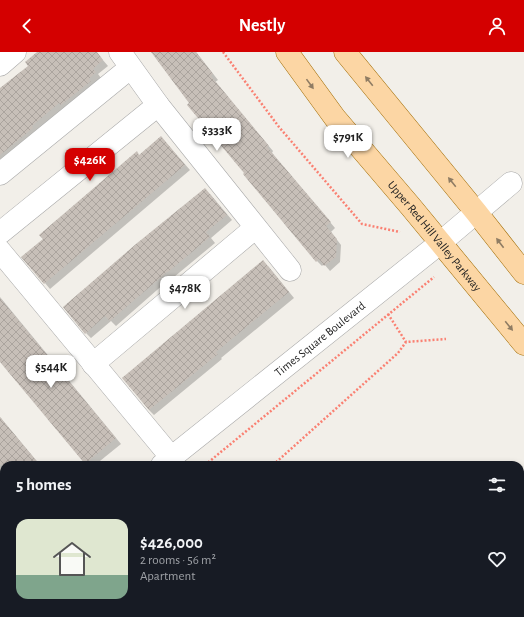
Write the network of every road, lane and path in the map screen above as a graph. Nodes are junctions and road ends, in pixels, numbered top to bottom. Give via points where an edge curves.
1 (16, 52) edge
2 (223, 52) edge
3 (288, 52) edge
4 (345, 52) edge
5 (125, 60) edge
6 (0, 65) edge
7 (158, 105) junction
8 (0, 174) edge
9 (511, 183) dead end
10 (476, 212) junction
11 (256, 228) junction
12 (400, 232) dead end
13 (0, 233) edge
14 (440, 242) junction
15 (0, 251) edge
16 (290, 270) dead end
17 (524, 273) edge
18 (434, 277) dead end
19 (388, 314) junction
20 (446, 339) dead end
21 (406, 342) junction
22 (524, 344) edge
23 (93, 364) junction
24 (166, 461) edge
25 (210, 461) edge
26 (277, 461) edge

1 - 6 street
2 - 12 path via 279,126 362,224
3 -> 14 main road, Upper Red Hill Valley Parkway via 335,118
10 -> 4 main road
5 - 7 street
5 - 8 street
7 - 11 street
7 - 13 street
9 - 10 street, Times Square Boulevard
10 - 14 street, Times Square Boulevard
17 -> 10 main road
11 - 16 street
11 - 23 street
14 -> 22 main road, Upper Red Hill Valley Parkway
14 - 24 street, Times Square Boulevard
15 - 23 street
18 - 19 path
19 - 21 path
19 - 25 path
20 - 21 path
21 - 26 path via 398,353
23 - 24 street

